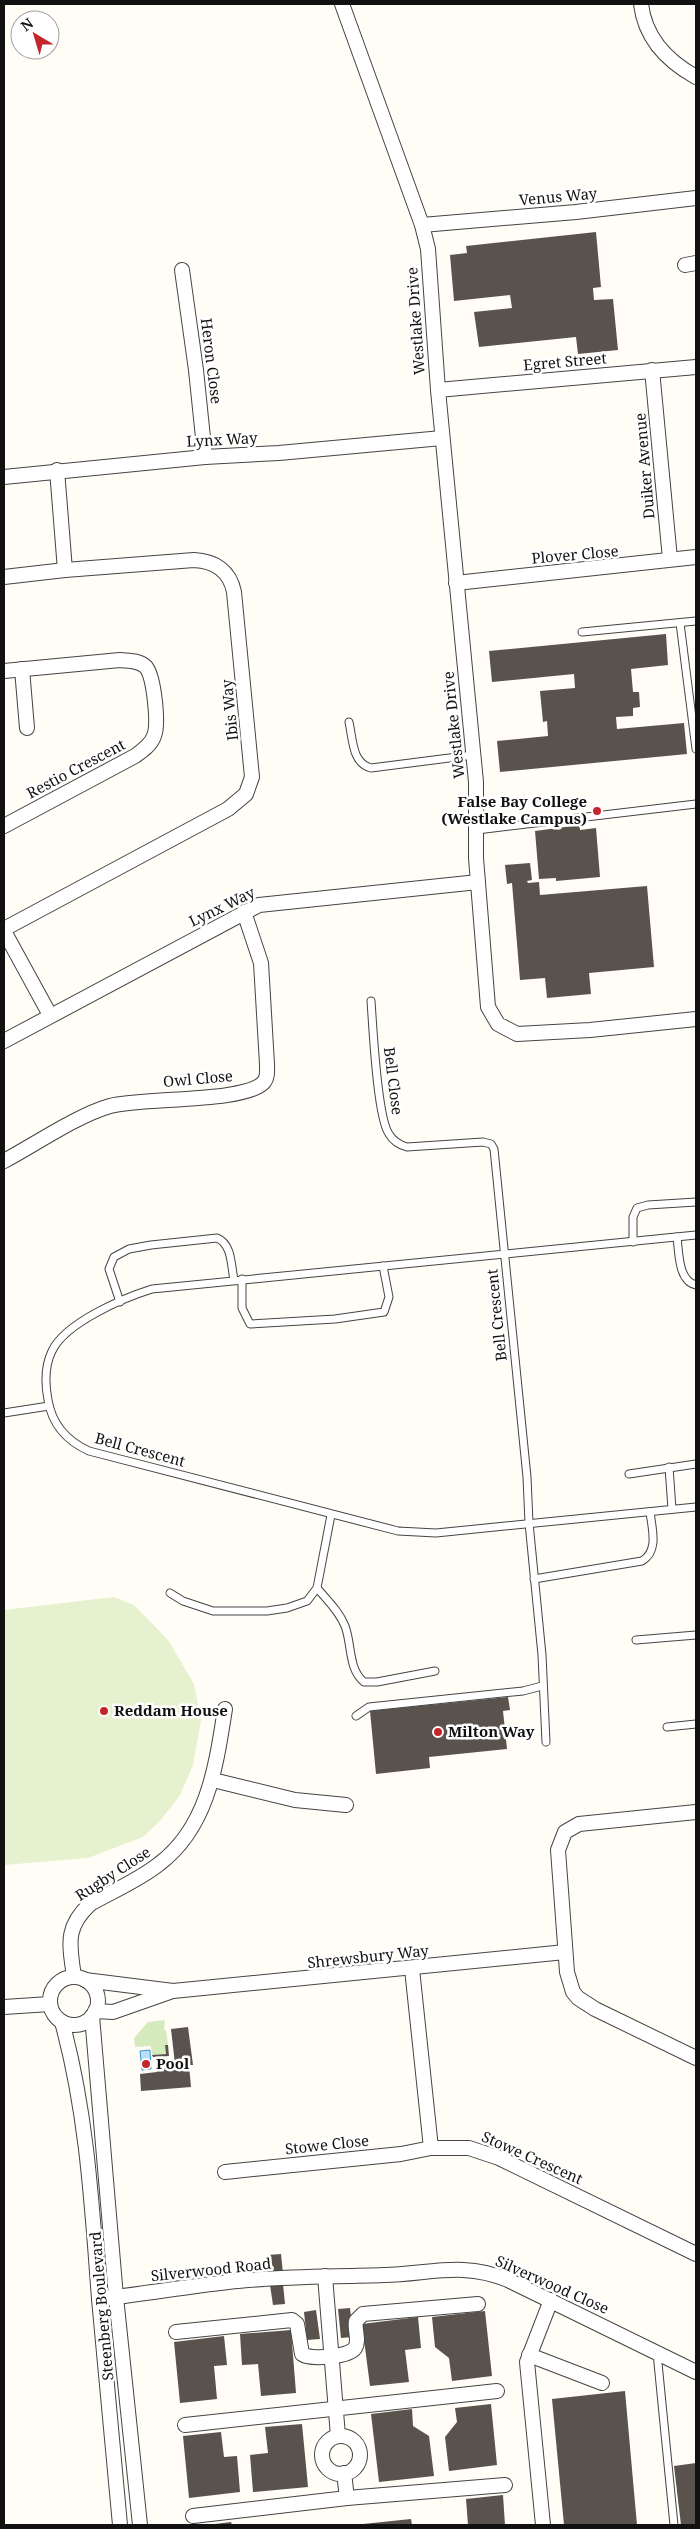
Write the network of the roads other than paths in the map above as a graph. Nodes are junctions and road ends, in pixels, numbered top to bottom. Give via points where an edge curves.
1 (342, 4) edge
2 (641, 4) edge
3 (696, 78) edge
4 (696, 198) edge
5 (422, 225) junction
6 (182, 270) dead end
7 (696, 367) edge
8 (652, 370) junction
9 (438, 390) junction
10 (442, 438) junction
11 (205, 457) junction
12 (57, 470) junction
13 (4, 477) edge
14 (696, 557) edge
15 (670, 559) junction
16 (65, 570) junction
17 (4, 577) edge
18 (456, 583) junction
19 (696, 622) edge
20 (680, 623) junction
21 (582, 632) dead end
22 (22, 670) junction
23 (4, 671) edge
24 (349, 722) dead end
25 (27, 728) dead end
26 (696, 749) edge
27 (473, 755) junction
28 (696, 804) edge
29 (4, 826) edge
30 (478, 830) junction
31 (478, 882) junction
32 (244, 912) junction
33 (4, 930) edge
34 (371, 1001) dead end
35 (50, 1015) junction
36 (696, 1020) edge
37 (4, 1040) edge
38 (473, 1142) joint
39 (4, 1161) edge
40 (696, 1202) edge
41 (696, 1235) edge
42 (677, 1237) junction
43 (633, 1242) junction
44 (505, 1254) junction
45 (383, 1266) junction
46 (238, 1280) junction
47 (696, 1285) edge
48 (120, 1302) junction
49 (49, 1406) junction
50 (4, 1413) edge
51 (696, 1464) edge
52 (669, 1467) junction
53 (629, 1474) dead end
54 (696, 1507) edge
55 (672, 1509) junction
56 (650, 1512) junction
57 (331, 1514) junction
58 (529, 1523) junction
59 (534, 1579) junction
60 (317, 1588) junction
61 (170, 1592) dead end
62 (696, 1635) edge
63 (636, 1640) dead end
64 (435, 1671) dead end
65 (542, 1686) junction
66 (225, 1710) dead end
67 (356, 1716) dead end
68 (696, 1724) edge
69 (668, 1727) dead end
70 (546, 1742) dead end
71 (212, 1780) junction
72 (346, 1805) dead end
73 (696, 1812) edge
74 (565, 1952) junction
75 (412, 1969) junction
76 (79, 1979) junction
77 (173, 1991) junction
78 (50, 2004) junction
79 (4, 2007) edge
80 (94, 2014) junction
81 (62, 2022) junction
82 (696, 2058) edge
83 (102, 2121) junction
84 (82, 2124) junction
85 (431, 2148) junction
86 (225, 2172) dead end
87 (696, 2254) edge
88 (325, 2276) junction
89 (116, 2297) junction
90 (99, 2299) junction
91 (551, 2300) junction
92 (478, 2304) dead end
93 (176, 2332) dead end
94 (657, 2353) junction
95 (529, 2355) junction
96 (331, 2356) junction
97 (696, 2372) edge
98 (602, 2383) dead end
99 (497, 2391) dead end
100 (336, 2408) junction
101 (185, 2425) dead end
102 (338, 2436) junction
103 (344, 2473) junction
104 (505, 2484) dead end
105 (347, 2498) junction
106 (193, 2516) dead end
107 (120, 2525) edge
108 (140, 2525) edge
109 (543, 2525) edge
110 (674, 2525) edge

1 - 5 street, Westlake Drive
2 - 3 street via 643,20 658,48
4 - 5 street, Venus Way
5 - 9 street, Westlake Drive via 428,249
6 - 11 street, Heron Close
7 - 8 street, Egret Street
8 - 9 street, Egret Street
8 - 15 street, Duiker Avenue
9 - 10 street, Westlake Drive
10 - 11 street, Lynx Way via 279,454
10 - 18 street, Westlake Drive
11 - 12 street, Lynx Way
12 - 13 street, Lynx Way
12 - 16 street
14 - 15 street, Plover Close
15 - 18 street, Plover Close via 632,566
16 - 17 street, Ibis Way
16 - 33 street, Ibis Way via 206,561 228,576 234,592 251,753 251,783 246,794 228,809
18 - 27 street, Westlake Drive
19 - 20 lane
20 - 21 lane
20 - 26 lane
22 - 23 street, Restio Crescent
22 - 25 street
22 - 29 street, Restio Crescent via 120,660 138,662 146,667 152,680 154,736 135,756
24 - 27 lane via 356,757 363,766 371,768
27 - 30 street, Westlake Drive
28 - 30 lane
30 - 31 street, Westlake Drive
31 - 32 street, Lynx Way via 275,902
31 - 36 street, Westlake Drive via 486,995 488,1007 498,1024 517,1034 535,1035
32 - 35 street, Lynx Way
32 - 39 street, Owl Close via 261,963 266,1080 237,1093 108,1106
33 - 35 street
34 - 38 lane, Bell Close via 382,1110 389,1134 397,1142 414,1148
35 - 37 street, Lynx Way
38 - 44 lane, Bell Crescent via 487,1142 494,1149
40 - 43 lane via 638,1208 633,1216
41 - 42 lane, Bell Crescent
42 - 43 lane, Bell Crescent
42 - 47 lane via 682,1270 686,1280
43 - 44 lane, Bell Crescent
44 - 45 lane, Bell Crescent
44 - 58 lane, Bell Crescent
45 - 46 lane, Bell Crescent
45 - 46 lane via 389,1297 384,1312 335,1319 250,1324 242,1308
46 - 48 lane, Bell Crescent via 160,1288
46 - 48 lane via 226,1243 217,1238 136,1248 118,1253 110,1263 110,1274
48 - 49 lane, Bell Crescent via 80,1322 52,1351 46,1380
49 - 50 lane
49 - 57 lane, Bell Crescent via 55,1422 66,1436 89,1451
51 - 52 lane
52 - 53 lane
52 - 55 lane
54 - 55 lane, Bell Crescent
55 - 56 lane, Bell Crescent
56 - 58 lane, Bell Crescent
56 - 59 lane via 653,1547 642,1561
57 - 58 lane, Bell Crescent via 422,1534
57 - 60 lane
58 - 59 lane, Bell Crescent
59 - 65 lane, Bell Crescent
60 - 61 lane via 298,1605 236,1612 196,1606
60 - 64 lane via 342,1619 355,1672 364,1682
62 - 63 lane
65 - 67 lane via 523,1691 369,1707
65 - 70 lane, Bell Crescent
66 - 71 street, Rugby Close
68 - 69 lane
71 - 72 street via 295,1800
71 - 76 street, Rugby Close via 193,1825 167,1858 90,1904 76,1919 70,1941
73 - 74 street via 587,1822 565,1832 558,1850
74 - 75 street, Shrewsbury Way
74 - 82 street via 570,1984 578,1998
75 - 77 street, Shrewsbury Way
75 - 85 street
76 - 77 street
76 - 78 street via 66,1978 54,1988
76 - 80 street via 96,1992 98,2000
77 - 80 street via 113,2012
78 - 79 street
78 - 81 street
80 - 81 street via 79,2024
80 - 83 street, Steenberg Boulevard
81 - 84 street, Steenberg Boulevard via 78,2086
83 - 84 street
83 - 89 street, Steenberg Boulevard
84 - 90 street, Steenberg Boulevard via 95,2226
85 - 86 street, Stowe Close
85 - 87 street, Stowe Crescent via 480,2150
88 - 89 street, Silverwood Road via 230,2282
88 - 91 street, Silverwood Close via 387,2275 449,2268 472,2270 489,2272
88 - 96 street
89 - 90 street, Silverwood Road
89 - 108 street, Steenberg Boulevard
90 - 107 street, Steenberg Boulevard
91 - 94 street, Silverwood Close
91 - 95 street
92 - 96 street via 363,2314 356,2321 357,2342 353,2350
93 - 96 street via 292,2320 297,2324 302,2354 309,2358
94 - 97 street, Silverwood Close
94 - 110 lane
95 - 98 street
95 - 109 street
96 - 100 street
99 - 100 street
100 - 101 street
100 - 102 street
102 - 103 street via 325,2445 322,2457 333,2472
102 - 103 street via 351,2438 360,2453 357,2466
103 - 105 street
104 - 105 street
105 - 106 street

